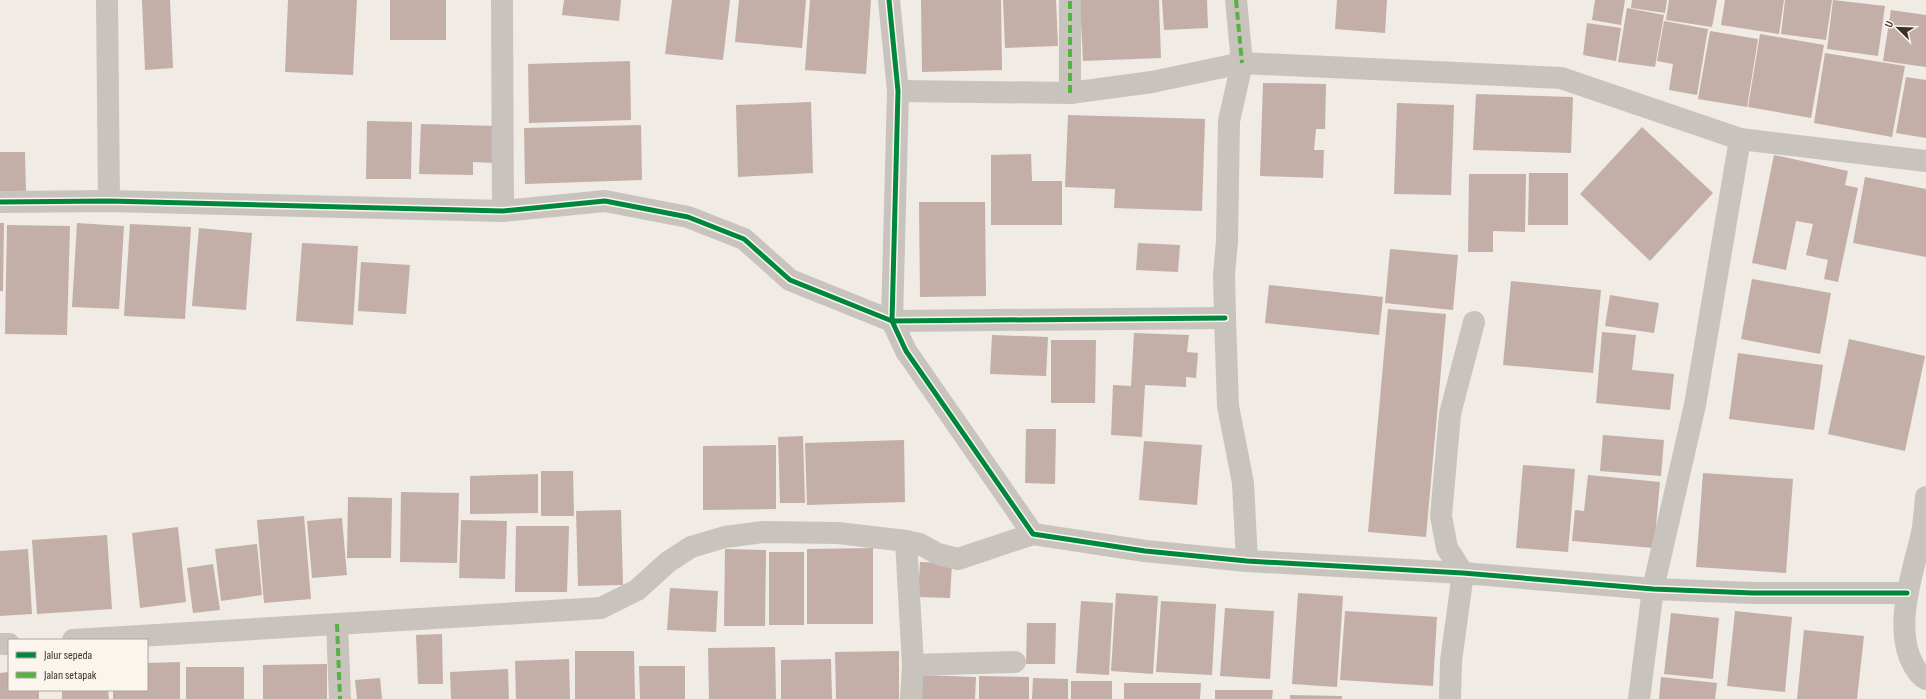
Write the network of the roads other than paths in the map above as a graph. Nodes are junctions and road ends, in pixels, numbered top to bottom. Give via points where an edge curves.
1 (107, 0) edge
2 (502, 0) edge
3 (889, 0) edge
4 (1070, 0) edge
5 (1236, 0) edge
6 (1242, 63) junction
7 (898, 91) junction
8 (1070, 93) junction
9 (1740, 139) junction
10 (1926, 161) edge
11 (108, 201) junction
12 (0, 202) edge
13 (502, 211) junction
14 (1225, 318) junction
15 (892, 321) junction
16 (1474, 322) dead end
17 (1926, 497) edge
18 (1033, 534) junction
19 (906, 541) junction
20 (1247, 561) junction
21 (1463, 573) junction
22 (1653, 589) junction
23 (1907, 592) junction
24 (337, 624) junction
25 (90, 639) edge
26 (1015, 662) dead end
27 (912, 665) junction
28 (1926, 679) edge
29 (340, 699) edge
30 (911, 699) edge
31 (1450, 699) edge
32 (1639, 699) edge

1 - 11 street
2 - 13 street
3 - 7 street
4 - 8 street
5 - 6 street
6 - 8 street via 1152,82
6 - 9 street via 1561,78
6 - 14 street via 1229,121
7 - 8 street
7 - 15 street
9 - 10 street
9 - 22 street via 1695,405
11 - 12 street
11 - 13 street
13 - 15 street via 605,201 688,217 744,238 790,280
14 - 15 street
14 - 20 street via 1228,406 1243,483
15 - 18 street via 906,351
16 - 21 street via 1450,414 1441,516 1447,548
17 - 23 street via 1922,532
18 - 19 street via 958,559
18 - 20 street via 1146,551
19 - 24 street via 838,533 763,532 725,537 691,547 668,562 637,590 601,608
19 - 27 street
20 - 21 street
21 - 22 street
21 - 31 street
22 - 23 street via 1753,593
22 - 32 street
23 - 28 street via 1905,640 1911,660 1921,677
24 - 25 street
24 - 29 street
26 - 27 street
27 - 30 street

